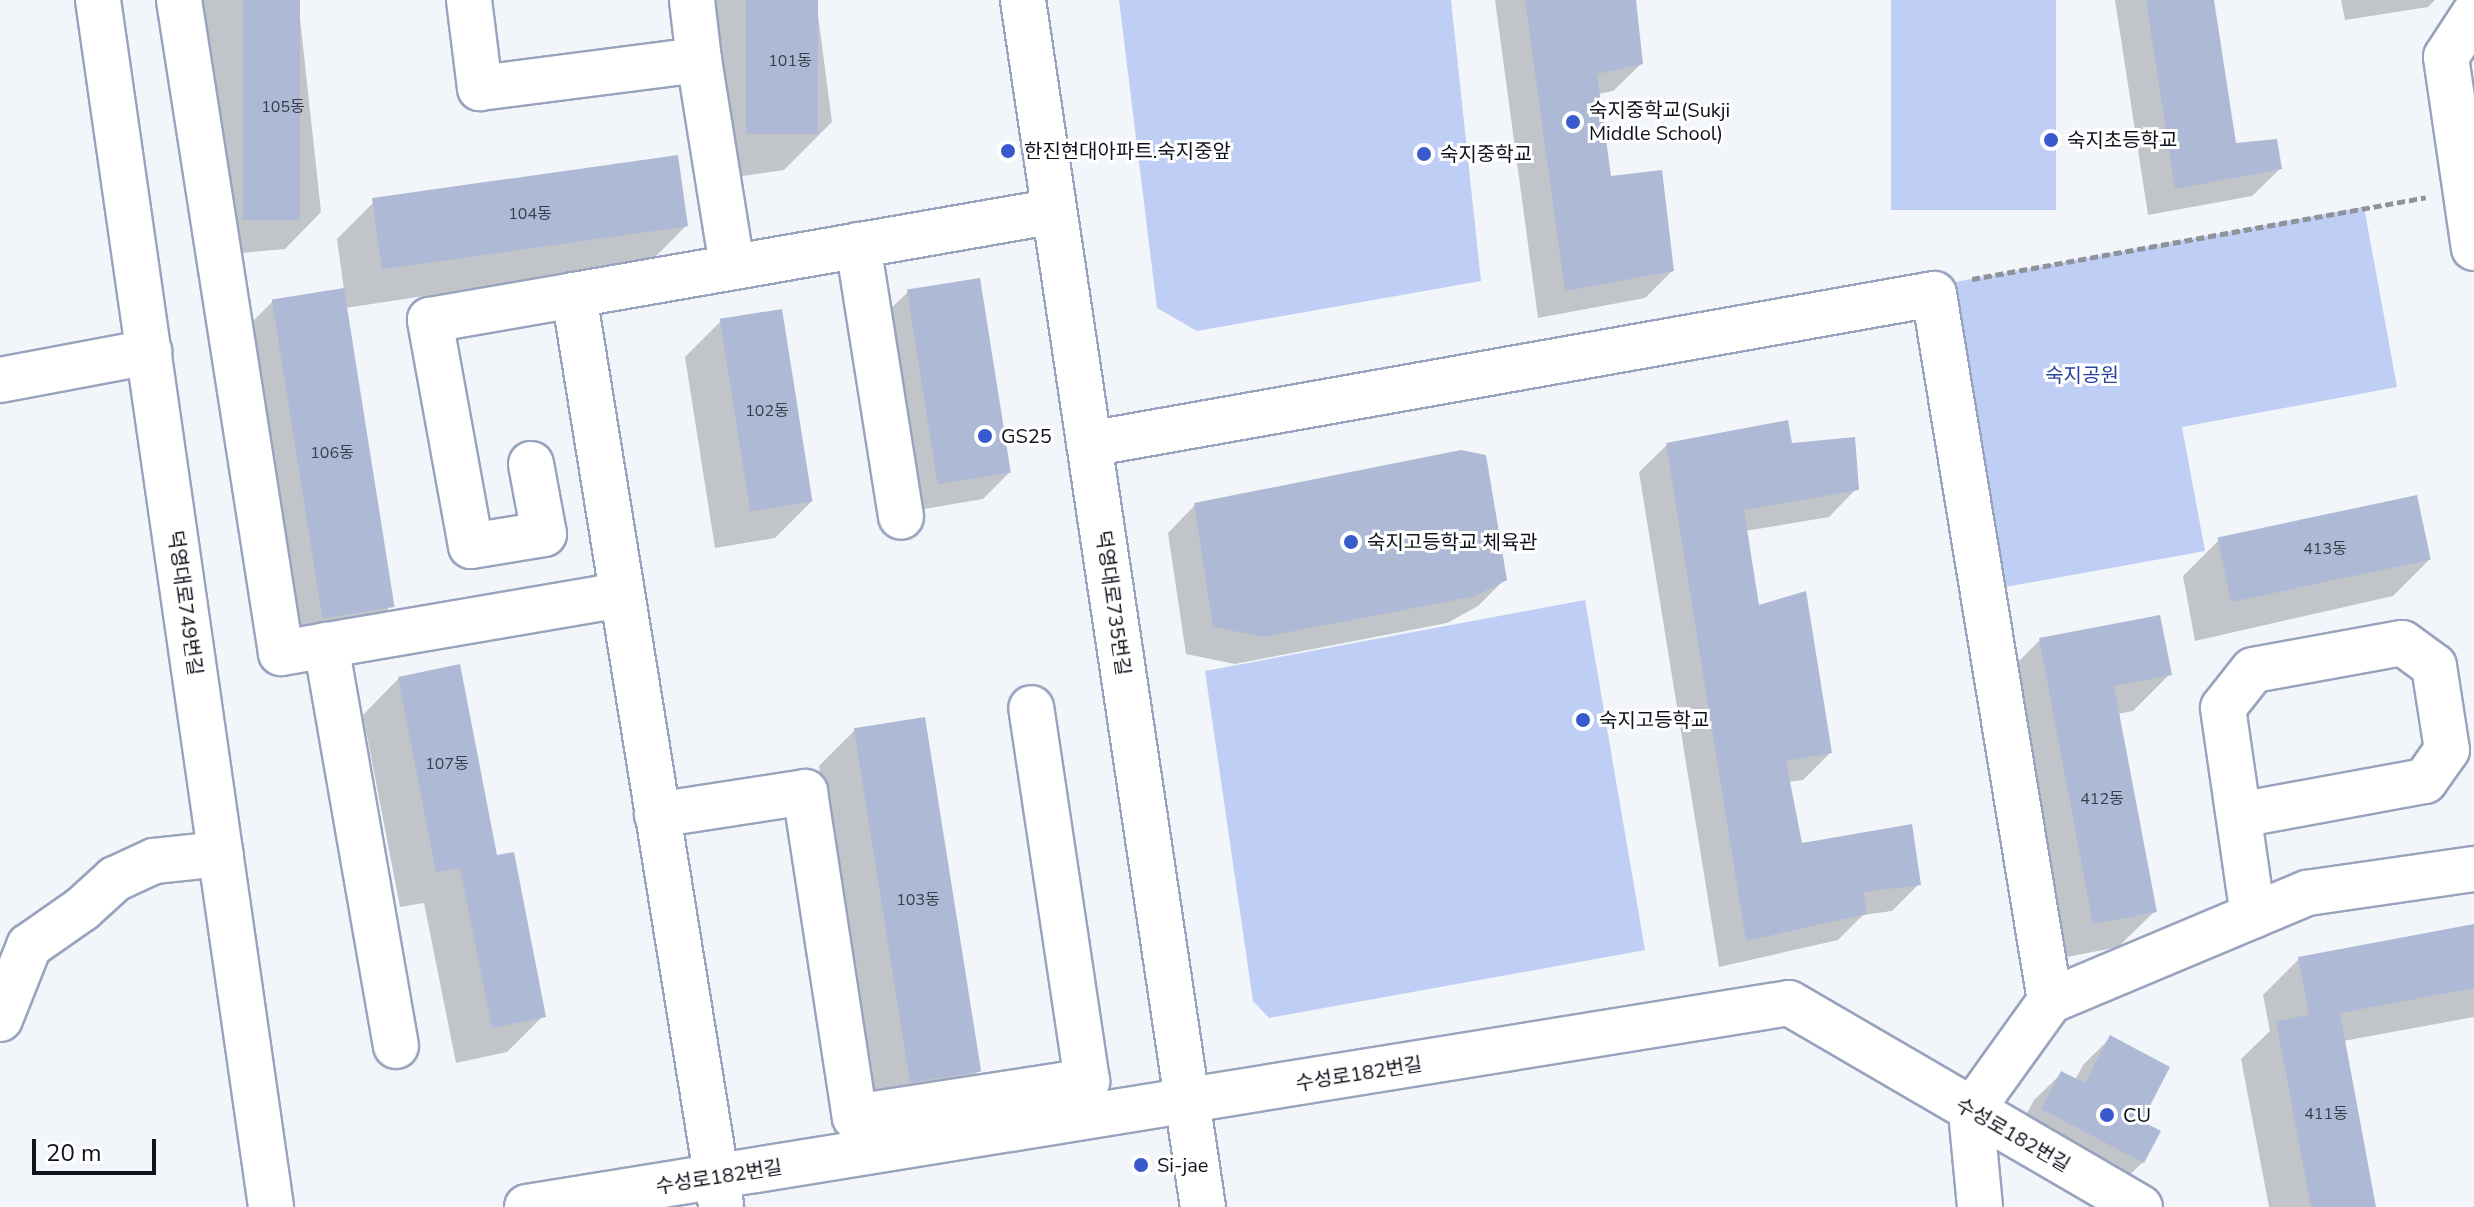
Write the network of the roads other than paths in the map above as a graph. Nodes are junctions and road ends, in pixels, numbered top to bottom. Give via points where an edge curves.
1 (98, 0) edge
2 (179, 0) edge
3 (469, 0) edge
4 (692, 0) edge
5 (1023, 0) edge
6 (2474, 14) edge
7 (699, 60) junction
8 (1054, 211) junction
9 (858, 245) junction
10 (2474, 248) edge
11 (732, 267) junction
12 (574, 295) junction
13 (149, 352) junction
14 (0, 380) edge
15 (1089, 444) junction
16 (531, 464) dead end
17 (901, 517) dead end
18 (622, 595) junction
19 (326, 645) junction
20 (1031, 708) dead end
21 (657, 815) junction
22 (2239, 815) junction
23 (221, 854) junction
24 (2474, 869) edge
25 (2253, 916) junction
26 (2050, 1001) junction
27 (0, 1019) edge
28 (396, 1046) dead end
29 (1187, 1103) junction
30 (1971, 1111) junction
31 (718, 1192) edge
32 (271, 1207) edge
33 (527, 1207) edge
34 (1203, 1207) edge
35 (1980, 1207) edge
36 (2140, 1207) edge

1 - 13 street, 덕영대로749번길
2 - 19 street via 281,653
3 - 7 street via 480,88
4 - 7 street
5 - 8 street, 덕영대로735번길
6 - 10 street via 2446,57
7 - 11 street
8 - 9 street
8 - 15 street, 덕영대로735번길
9 - 11 street
9 - 17 street
11 - 12 street
12 - 16 street via 430,320 471,546 544,534
12 - 18 street
13 - 14 street
13 - 23 street, 덕영대로749번길
15 - 26 street via 1934,294
15 - 29 street, 덕영대로735번길
18 - 19 street
18 - 21 street
19 - 28 street
20 - 21 street via 1087,1081 855,1117 805,792
21 - 31 street
22 - 22 street via 2223,708 2253,670 2402,643 2434,666 2447,750 2425,781
22 - 25 street
23 - 27 street via 154,861 115,879 29,946
23 - 32 street, 덕영대로749번길
24 - 25 street via 2307,893
25 - 26 street
26 - 30 street
29 - 30 street, 수성로182번길 via 1789,1003
29 - 31 street, 수성로182번길
29 - 34 street, 덕영대로735번길
30 - 35 street
30 - 36 street, 수성로182번길
31 - 33 street, 수성로182번길

